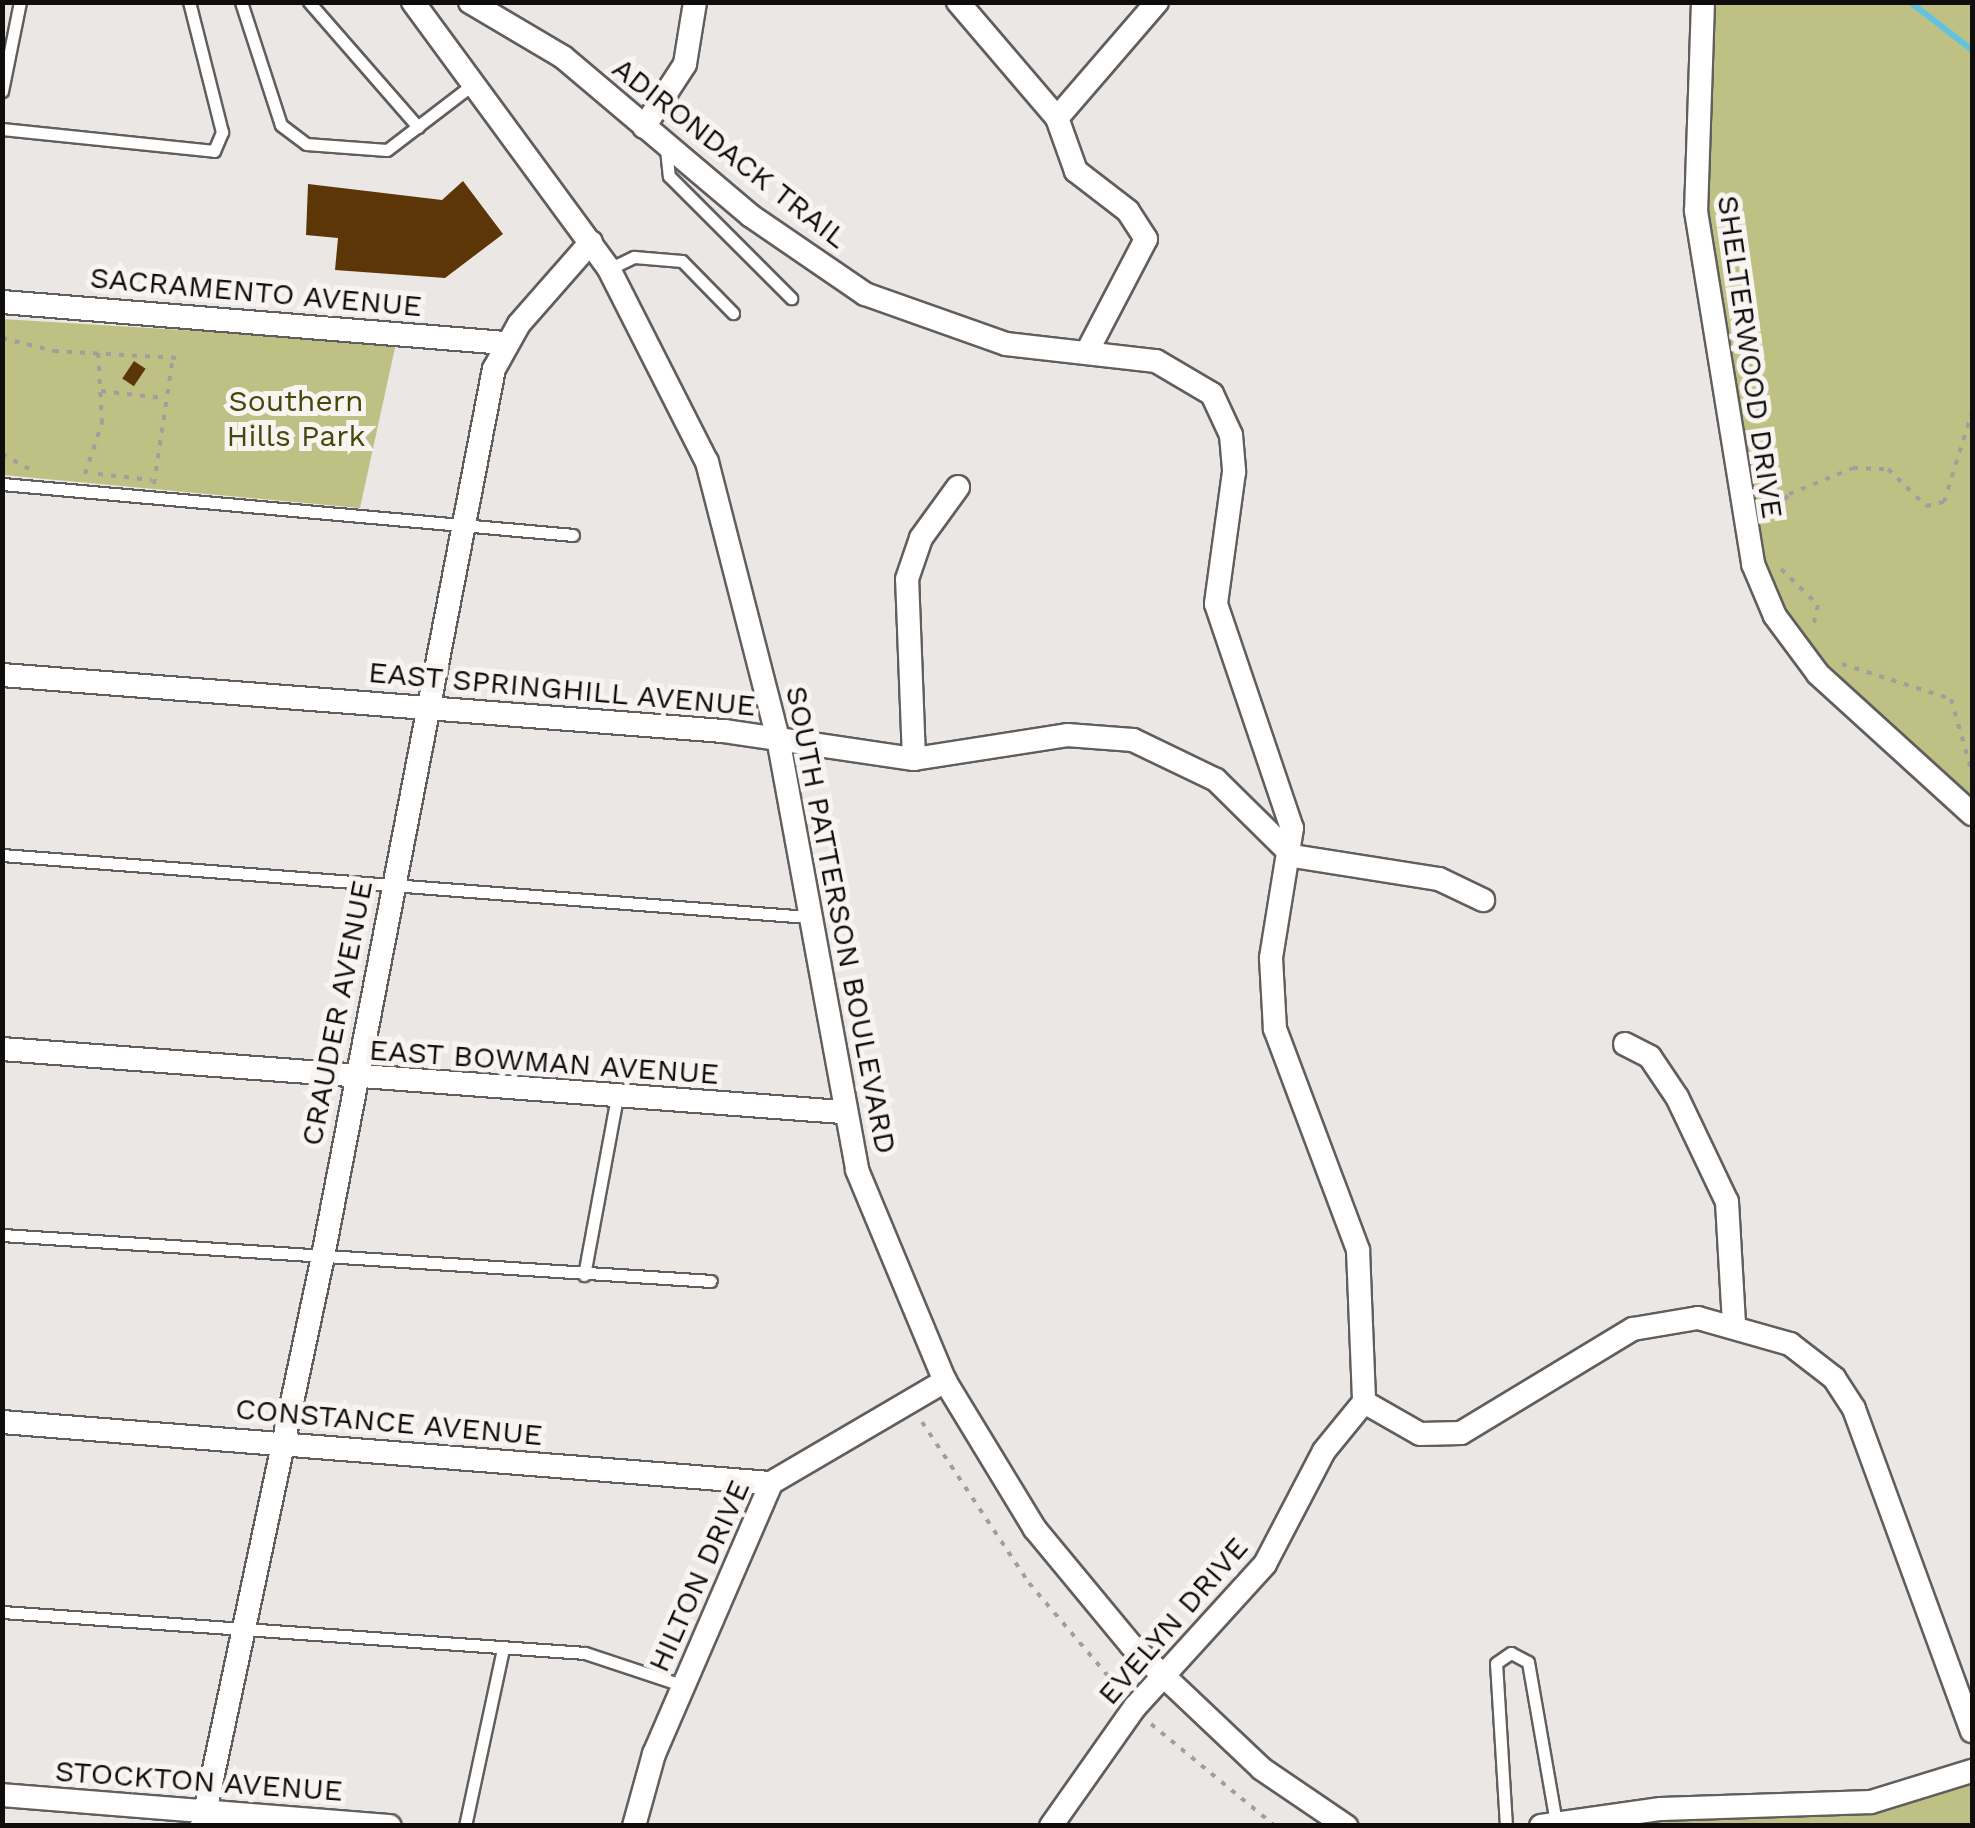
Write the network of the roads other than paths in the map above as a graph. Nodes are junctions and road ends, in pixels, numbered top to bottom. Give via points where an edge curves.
1 (20, 2) edge
2 (189, 2) edge
3 (242, 2) edge
4 (309, 2) edge
5 (413, 2) edge
6 (470, 2) edge
7 (695, 2) edge
8 (958, 2) edge
9 (1156, 2) edge
10 (1703, 2) edge
11 (476, 82) junction
12 (2, 91) edge
13 (1057, 118) junction
14 (418, 126) junction
15 (644, 127) junction
16 (2, 129) edge
17 (666, 148) junction
18 (591, 242) junction
19 (609, 268) junction
20 (791, 298) dead end
21 (2, 302) edge
22 (733, 314) dead end
23 (505, 343) junction
24 (1089, 348) junction
25 (2, 484) edge
26 (958, 487) dead end
27 (460, 526) junction
28 (573, 535) dead end
29 (2, 675) edge
30 (426, 708) junction
31 (778, 738) junction
32 (914, 760) junction
33 (1972, 814) edge
34 (2, 855) edge
35 (1293, 856) junction
36 (390, 891) junction
37 (1483, 900) dead end
38 (808, 917) junction
39 (1625, 1044) dead end
40 (2, 1049) edge
41 (354, 1077) junction
42 (617, 1097) junction
43 (842, 1112) junction
44 (2, 1235) edge
45 (322, 1261) junction
46 (584, 1275) junction
47 (711, 1281) dead end
48 (1734, 1323) junction
49 (945, 1381) junction
50 (1364, 1402) junction
51 (2, 1422) edge
52 (281, 1443) junction
53 (772, 1483) junction
54 (2, 1612) edge
55 (242, 1630) junction
56 (503, 1648) junction
57 (1163, 1678) junction
58 (684, 1686) junction
59 (1972, 1731) edge
60 (1972, 1771) edge
61 (2, 1796) edge
62 (1711, 1816) edge
63 (203, 1818) edge
64 (1548, 1824) edge
65 (390, 1826) edge
66 (465, 1826) edge
67 (634, 1826) edge
68 (1050, 1826) edge
69 (1346, 1826) edge
70 (1506, 1826) edge

1 - 12 lane
2 - 16 lane via 222,132 214,151
3 - 14 lane via 288,135 376,153
4 - 14 lane
5 - 11 street, SOUTH PATTERSON BOULEVARD
6 - 15 street, ADIRONDACK TRAIL via 562,57
7 - 15 street via 685,64
8 - 13 street
9 - 13 street
10 - 33 street, SHELTERWOOD DRIVE via 1696,211 1753,564 1775,616 1818,674
11 - 14 lane
11 - 18 street, SOUTH PATTERSON BOULEVARD
13 - 24 street via 1076,172 1128,210 1146,240
15 - 17 street, ADIRONDACK TRAIL
17 - 20 lane via 669,176
17 - 24 street, ADIRONDACK TRAIL via 817,264 905,314 1006,344
18 - 19 street, SOUTH PATTERSON BOULEVARD
18 - 23 street, CRAUDER AVENUE
19 - 22 lane via 634,257 682,261
19 - 31 street, SOUTH PATTERSON BOULEVARD via 707,462
21 - 23 street, SACRAMENTO AVENUE
23 - 27 street, CRAUDER AVENUE
24 - 35 street, ADIRONDACK TRAIL via 1177,369 1224,413 1234,472 1216,604 1282,782
25 - 27 lane
26 - 32 street via 921,538 907,578
27 - 28 lane
27 - 30 street, CRAUDER AVENUE
29 - 30 street, EAST SPRINGHILL AVENUE
30 - 31 street, EAST SPRINGHILL AVENUE
30 - 36 street, CRAUDER AVENUE
31 - 32 street, EAST SPRINGHILL AVENUE via 797,749
31 - 38 street, SOUTH PATTERSON BOULEVARD
32 - 35 street, EAST SPRINGHILL AVENUE via 1067,735 1133,740 1216,780
34 - 36 lane
35 - 37 street via 1440,880
35 - 50 street, ADIRONDACK TRAIL via 1271,958 1275,1029 1358,1250
36 - 38 lane
36 - 41 street, CRAUDER AVENUE
38 - 43 street, SOUTH PATTERSON BOULEVARD
39 - 48 street via 1650,1057 1720,1185 1734,1235
40 - 41 street, EAST BOWMAN AVENUE
41 - 42 street, EAST BOWMAN AVENUE
41 - 45 street, CRAUDER AVENUE
42 - 43 street, EAST BOWMAN AVENUE
42 - 46 lane
43 - 49 street, SOUTH PATTERSON BOULEVARD via 874,1226
44 - 45 lane
45 - 46 lane
45 - 52 street, CRAUDER AVENUE
46 - 47 lane
48 - 50 street via 1698,1318 1620,1334 1461,1433 1420,1434
48 - 59 street via 1790,1344 1845,1394
49 - 53 street, HILTON DRIVE
49 - 57 street, SOUTH PATTERSON BOULEVARD via 1034,1529
50 - 57 street, EVELYN DRIVE via 1324,1451 1266,1564
51 - 52 street, CONSTANCE AVENUE
52 - 53 street, CONSTANCE AVENUE
52 - 55 street, CRAUDER AVENUE
53 - 58 street, HILTON DRIVE
54 - 55 lane
55 - 56 lane
55 - 63 street, CRAUDER AVENUE
56 - 58 lane via 585,1653
56 - 66 lane
57 - 68 street, EVELYN DRIVE
57 - 69 street, SOUTH PATTERSON BOULEVARD via 1262,1769
58 - 67 street, HILTON DRIVE
60 - 62 street via 1871,1802
61 - 63 street, STOCKTON AVENUE
62 - 64 street
63 - 65 street, STOCKTON AVENUE
64 - 70 lane via 1528,1662 1511,1653 1496,1663

